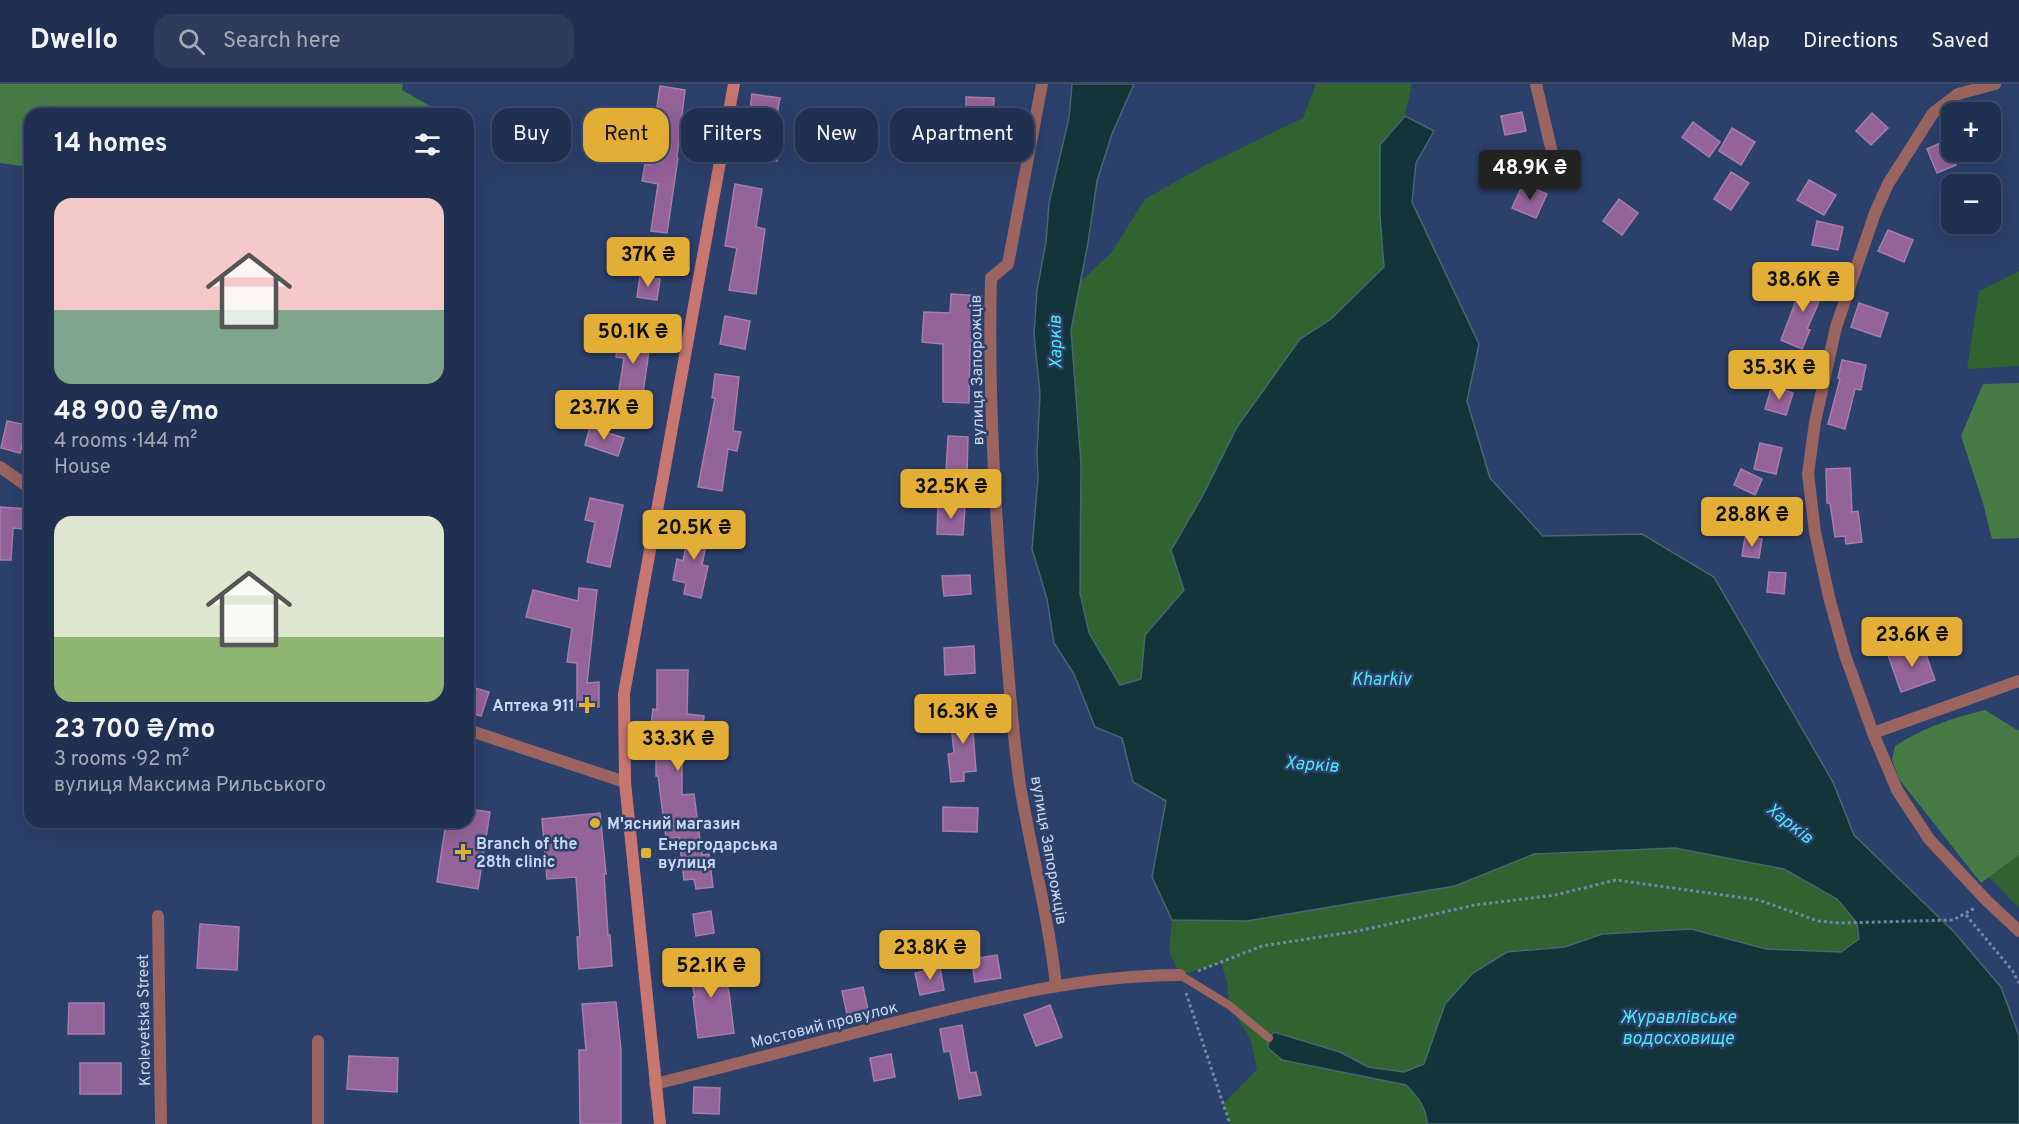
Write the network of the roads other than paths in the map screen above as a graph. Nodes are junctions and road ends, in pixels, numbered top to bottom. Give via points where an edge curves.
1 (734, 84) edge
2 (1042, 84) edge
3 (1536, 84) edge
4 (1995, 84) edge
5 (1956, 89) edge
6 (1554, 161) dead end
7 (0, 468) edge
8 (24, 484) edge
9 (2019, 681) edge
10 (474, 732) edge
11 (1873, 733) junction
12 (625, 782) junction
13 (158, 916) dead end
14 (2019, 931) edge
15 (1180, 975) joint
16 (1056, 986) junction
17 (1269, 1038) dead end
18 (318, 1041) dead end
19 (655, 1084) junction
20 (161, 1124) edge
21 (318, 1124) edge
22 (660, 1124) edge

1 - 12 main road via 624,694
2 - 16 street, вулиця Запорожців via 1008,264 991,278 989,349 997,540 1020,784
3 - 6 street
4 - 5 street
5 - 11 street via 1933,113 1888,184 1875,213 1836,327 1815,422 1809,474 1815,532 1845,655
7 - 8 street
9 - 11 street
10 - 12 street
11 - 14 street via 1897,790 1929,839
12 - 19 main road
13 - 20 street, Krolevetska Street
15 - 16 street, Мостовий провулок via 1143,975
15 - 17 lane via 1229,1005
16 - 19 street, Мостовий провулок
18 - 21 street
19 - 22 main road

